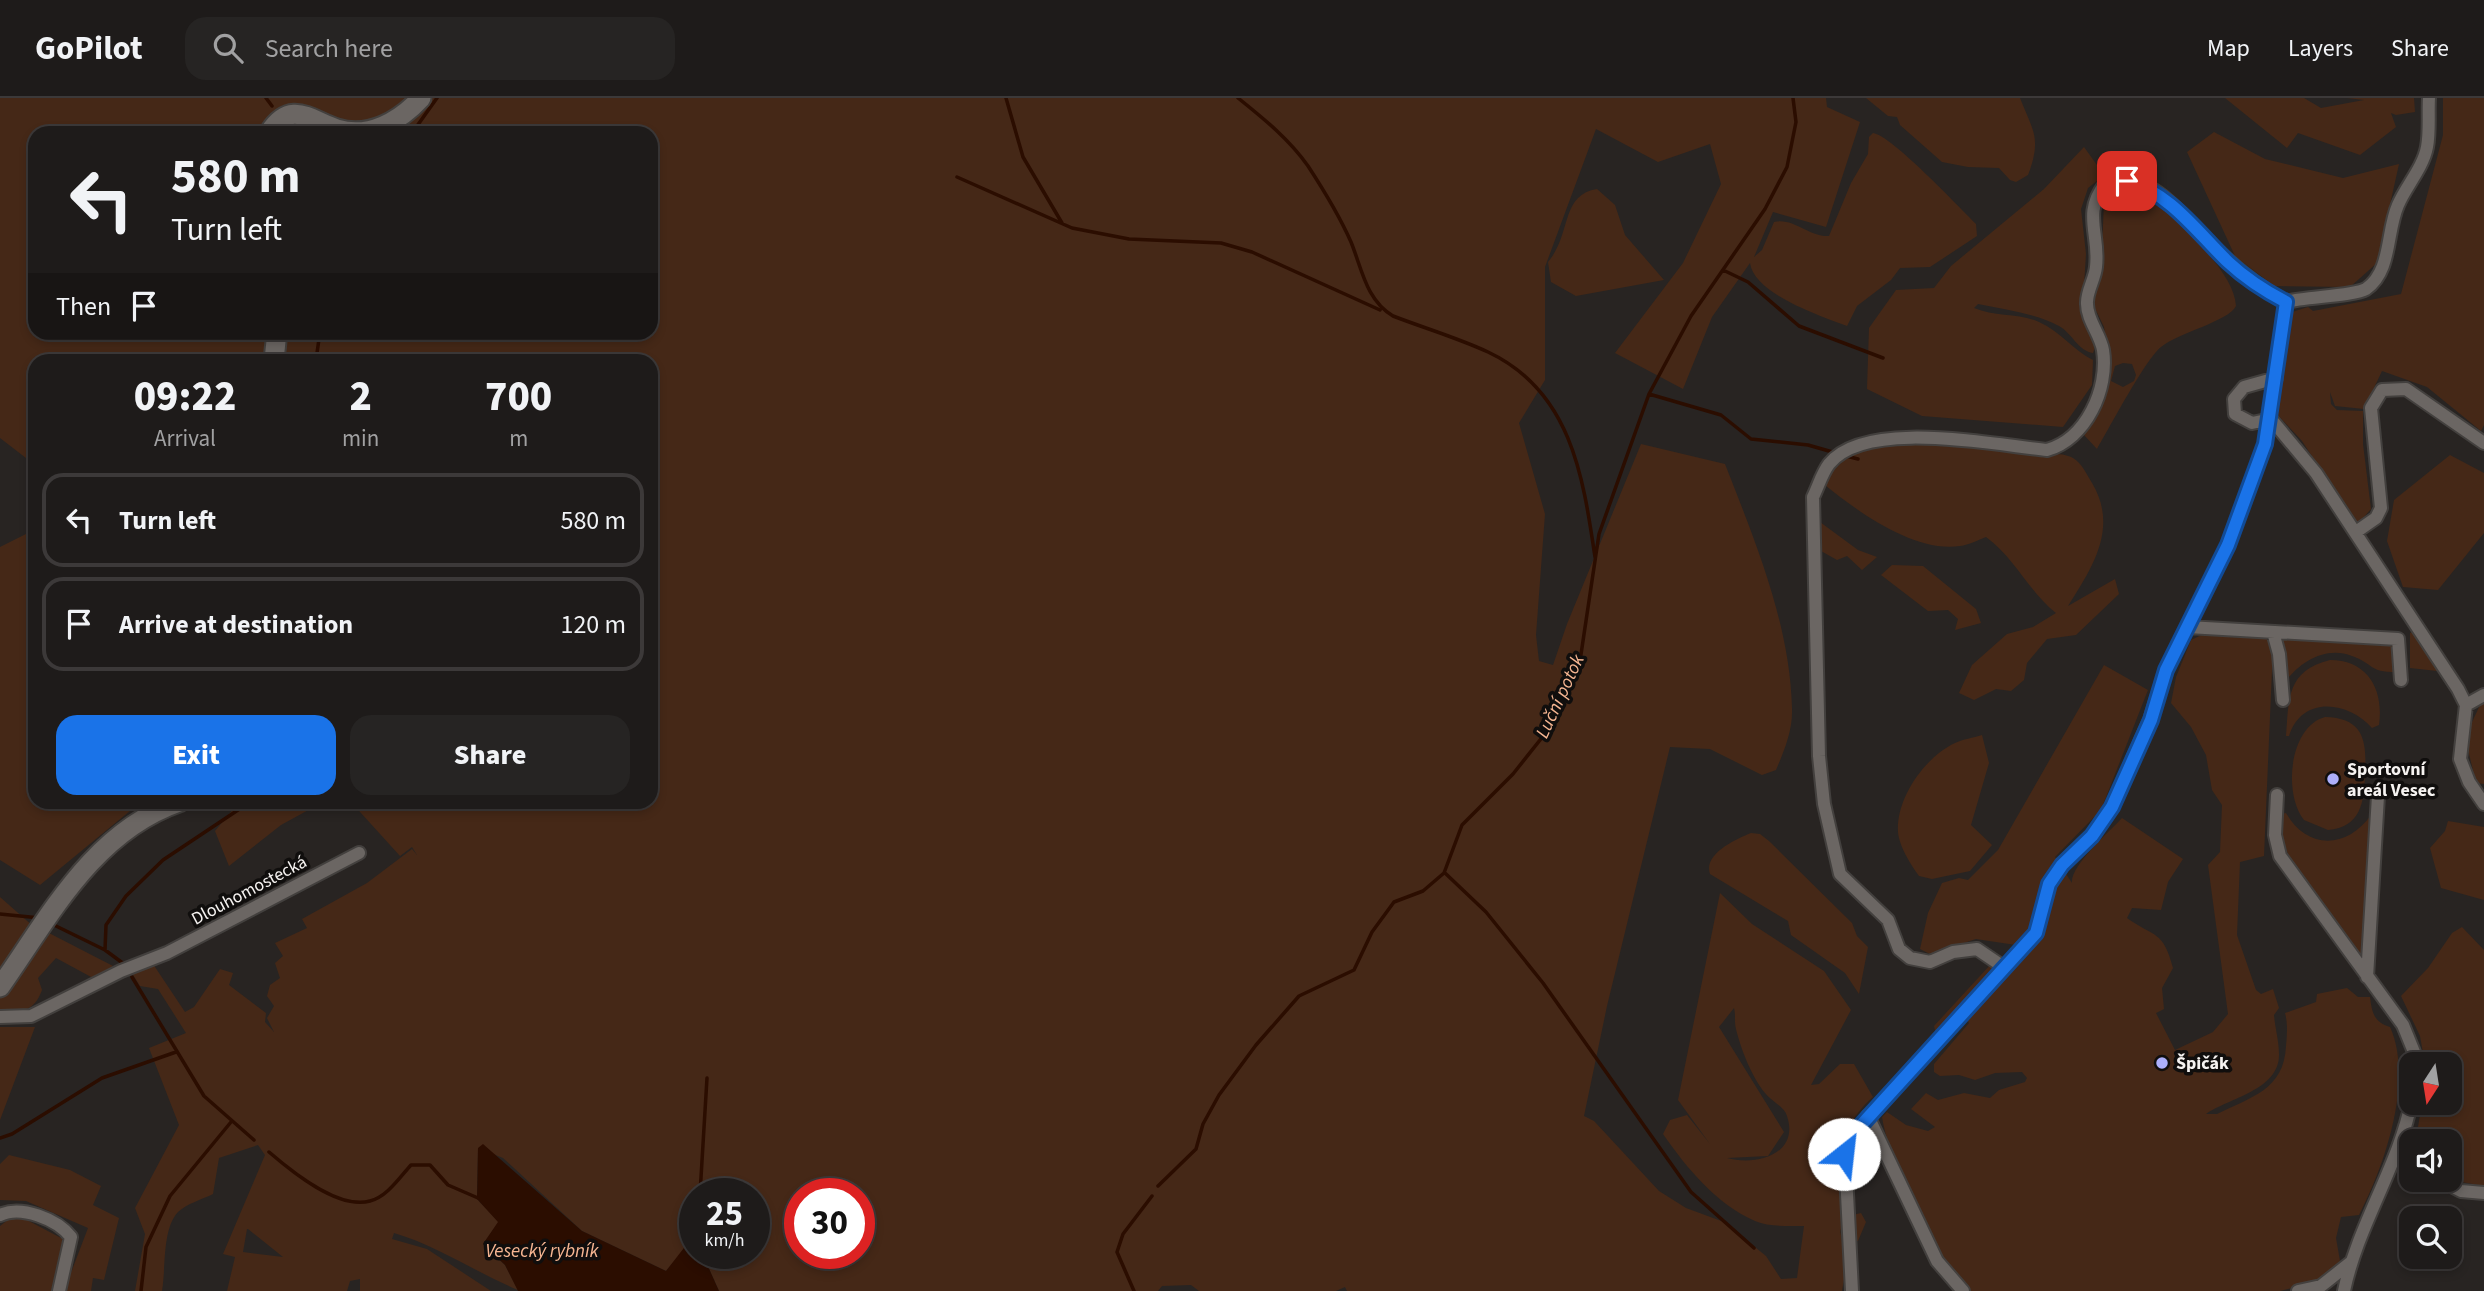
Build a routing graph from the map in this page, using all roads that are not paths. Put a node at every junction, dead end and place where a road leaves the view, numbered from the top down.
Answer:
1 (421, 98) edge
2 (2429, 98) edge
3 (272, 126) edge
4 (332, 126) edge
5 (383, 126) edge
6 (2286, 302) junction
7 (2276, 378) junction
8 (2271, 419) junction
9 (2484, 443) edge
10 (2356, 532) junction
11 (2188, 627) junction
12 (2273, 632) junction
13 (2401, 680) dead end
14 (2484, 695) edge
15 (2283, 699) dead end
16 (2466, 705) junction
17 (2277, 794) dead end
18 (2378, 796) dead end
19 (2484, 804) edge
20 (161, 809) edge
21 (359, 853) dead end
22 (2005, 968) junction
23 (2367, 977) junction
24 (0, 987) edge
25 (0, 1017) edge
26 (2414, 1052) edge
27 (2409, 1115) edge
28 (1868, 1116) junction
29 (2407, 1126) junction
30 (2408, 1129) edge
31 (2462, 1191) edge
32 (2484, 1193) edge
33 (0, 1215) edge
34 (2350, 1263) junction
35 (59, 1291) edge
36 (1852, 1291) edge
37 (1963, 1291) edge
38 (2298, 1291) edge
39 (2344, 1291) edge

1 - 5 street
2 - 6 street
3 - 4 street
6 - 7 street
6 - 22 street
7 - 8 street
7 - 8 street
8 - 10 street
8 - 11 street
9 - 10 street
10 - 16 street
11 - 12 street
11 - 22 street
12 - 13 street
12 - 15 street
14 - 16 street
16 - 19 street
17 - 23 street
18 - 23 street
20 - 24 street
21 - 25 street, Dlouhomostecká
22 - 28 street
23 - 26 street
27 - 29 street
28 - 36 street
28 - 37 street
29 - 30 street
29 - 34 street
31 - 32 street
33 - 35 street
34 - 38 street
34 - 39 street

